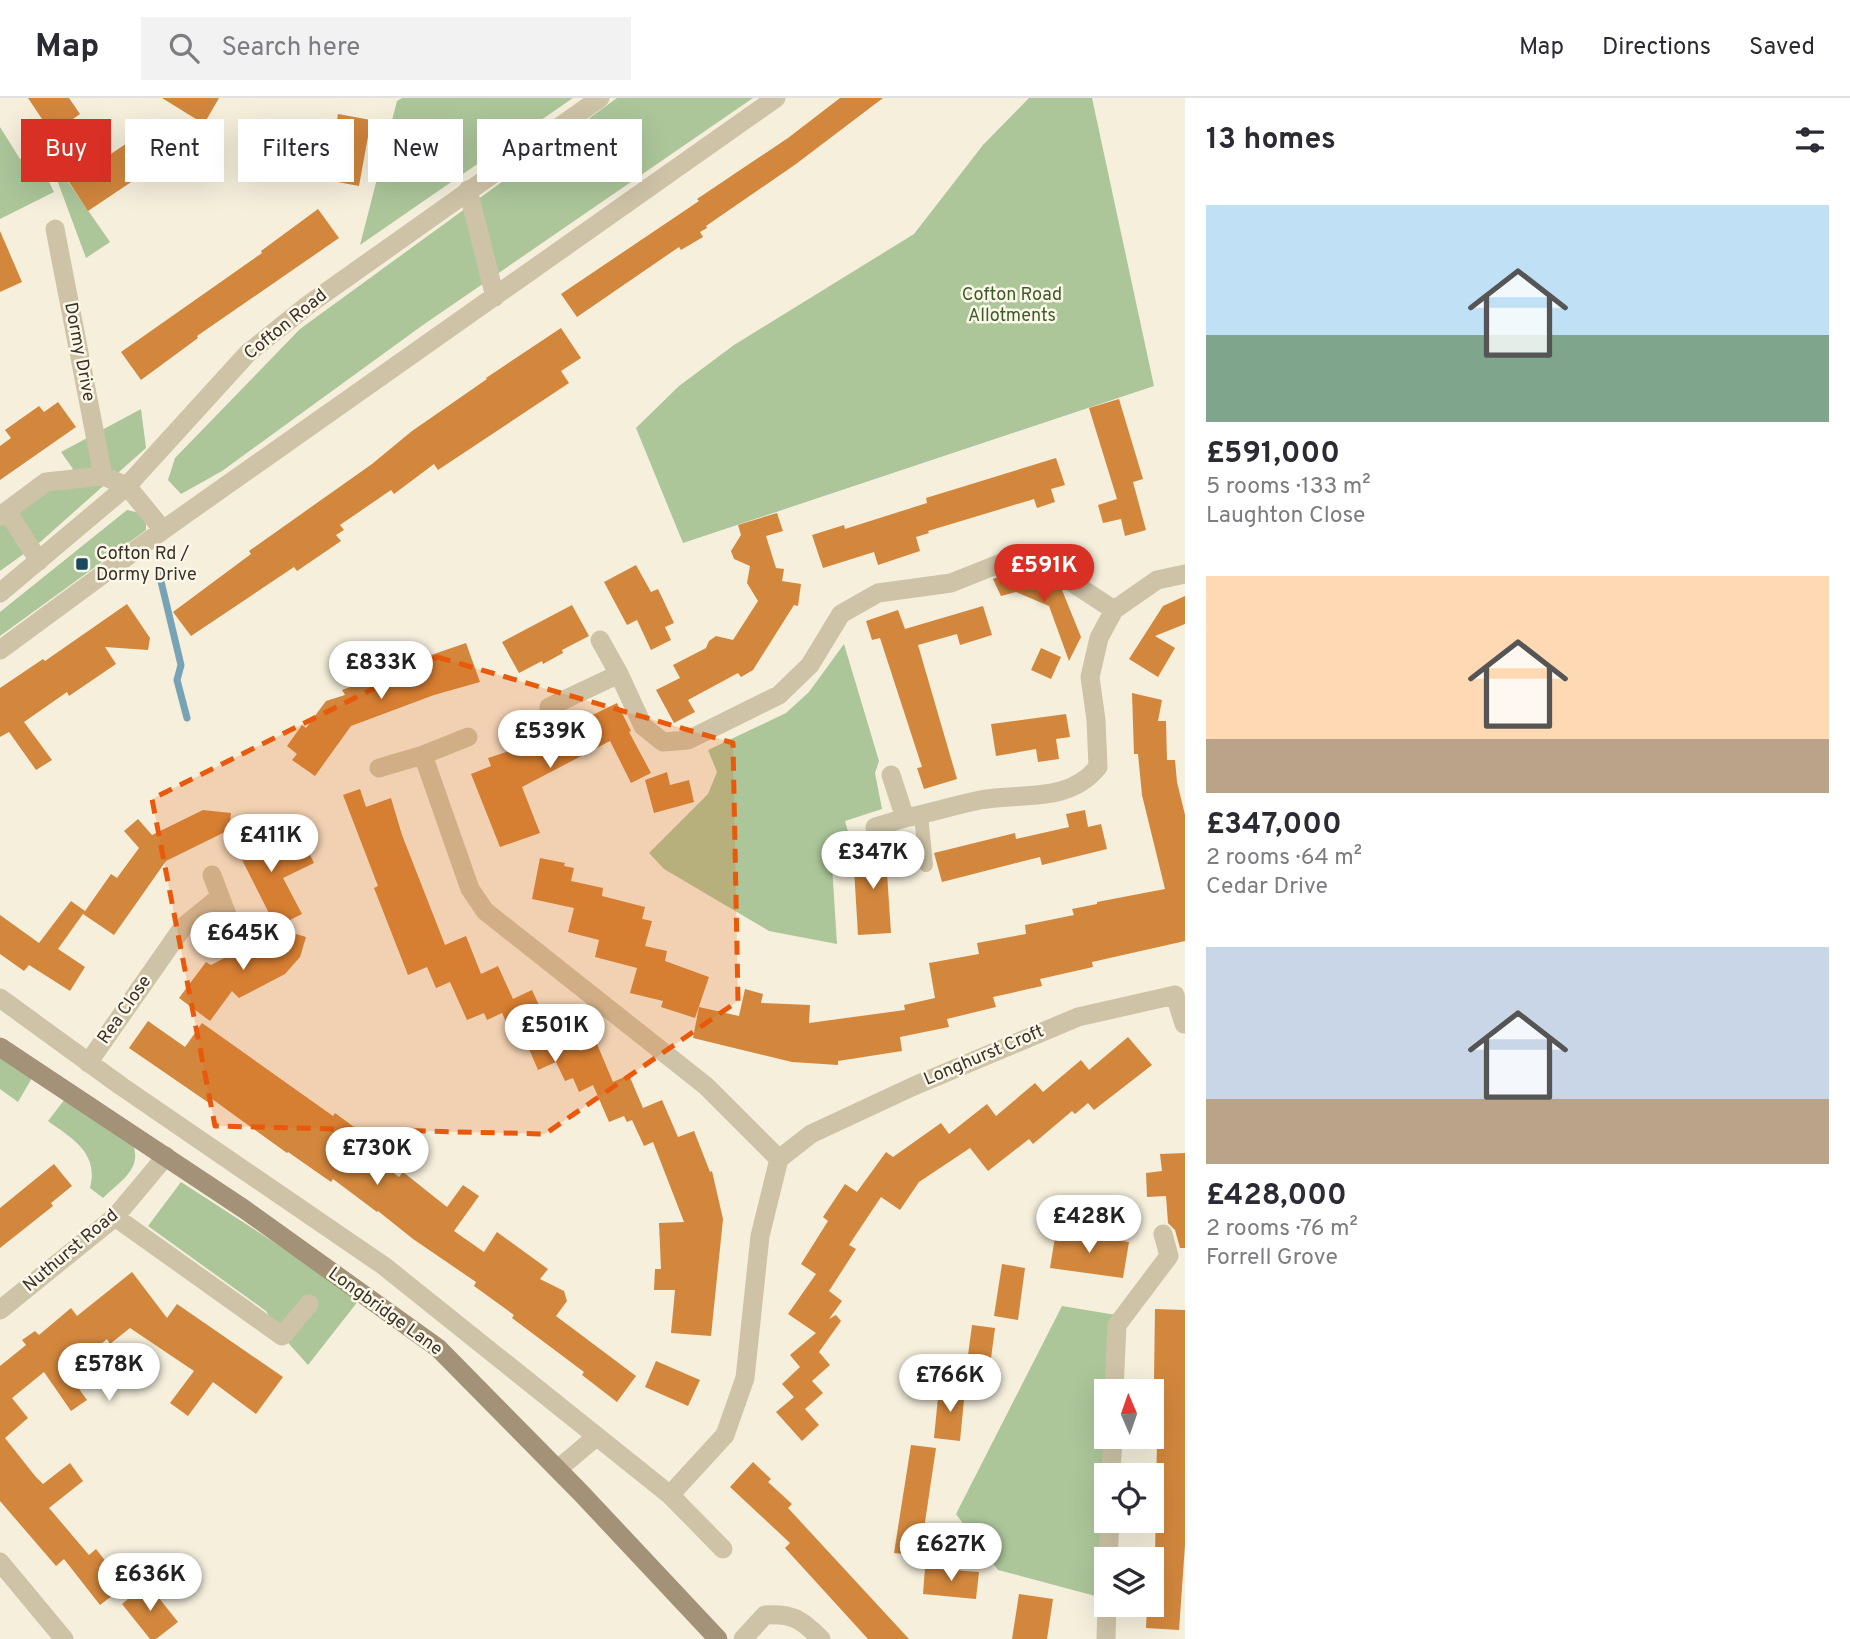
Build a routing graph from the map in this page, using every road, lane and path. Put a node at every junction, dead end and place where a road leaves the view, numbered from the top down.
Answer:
1 (600, 98) edge
2 (776, 98) edge
3 (468, 190) junction
4 (55, 229) dead end
5 (495, 297) junction
6 (103, 476) junction
7 (127, 486) junction
8 (4, 514) edge
9 (163, 530) junction
10 (39, 561) junction
11 (1185, 574) edge
12 (0, 593) edge
13 (1114, 610) junction
14 (600, 640) dead end
15 (0, 650) edge
16 (619, 674) junction
17 (549, 708) dead end
18 (468, 737) dead end
19 (423, 755) junction
20 (379, 768) dead end
21 (891, 775) dead end
22 (913, 816) junction
23 (875, 827) dead end
24 (926, 866) dead end
25 (212, 876) dead end
26 (220, 897) junction
27 (232, 929) dead end
28 (1180, 994) edge
29 (0, 998) edge
30 (1184, 1024) edge
31 (0, 1047) edge
32 (88, 1063) junction
33 (166, 1156) junction
34 (779, 1159) junction
35 (115, 1217) junction
36 (1163, 1234) dead end
37 (1177, 1258) edge
38 (309, 1304) dead end
39 (0, 1310) edge
40 (1114, 1379) edge
41 (596, 1437) junction
42 (558, 1469) junction
43 (670, 1495) junction
44 (723, 1549) dead end
45 (0, 1562) edge
46 (1106, 1617) edge
47 (64, 1639) edge
48 (718, 1639) edge
49 (743, 1639) edge
50 (821, 1639) edge
51 (1105, 1639) edge

1 - 3 street, Cofton Road
2 - 5 street
3 - 5 street
3 - 7 street, Cofton Road
4 - 6 street, Dormy Drive
5 - 9 street
6 - 7 street
6 - 8 street
7 - 9 street
7 - 10 street, Cofton Road
8 - 10 street
9 - 15 street
10 - 12 street, Cofton Road
11 - 13 street
13 - 16 street
13 - 22 street
14 - 16 street
16 - 17 street
18 - 19 street
19 - 20 street
19 - 34 street
21 - 22 street
22 - 23 street
22 - 24 lane
25 - 26 street
26 - 27 street
26 - 32 street, Rea Close
28 - 30 street, Longhurst Croft
28 - 34 street, Longhurst Croft
29 - 32 street, Longbridge Lane
31 - 33 main road, Longbridge Lane
32 - 41 street, Longbridge Lane
33 - 35 street, Nuthurst Road
33 - 42 main road, Longbridge Lane
34 - 43 street
35 - 38 street
35 - 39 street, Nuthurst Road
36 - 37 street
37 - 40 street
41 - 42 street
41 - 43 street, Longbridge Lane
42 - 48 main road, Longbridge Lane
43 - 44 street, Longbridge Lane
45 - 47 street
46 - 51 street
49 - 50 street

